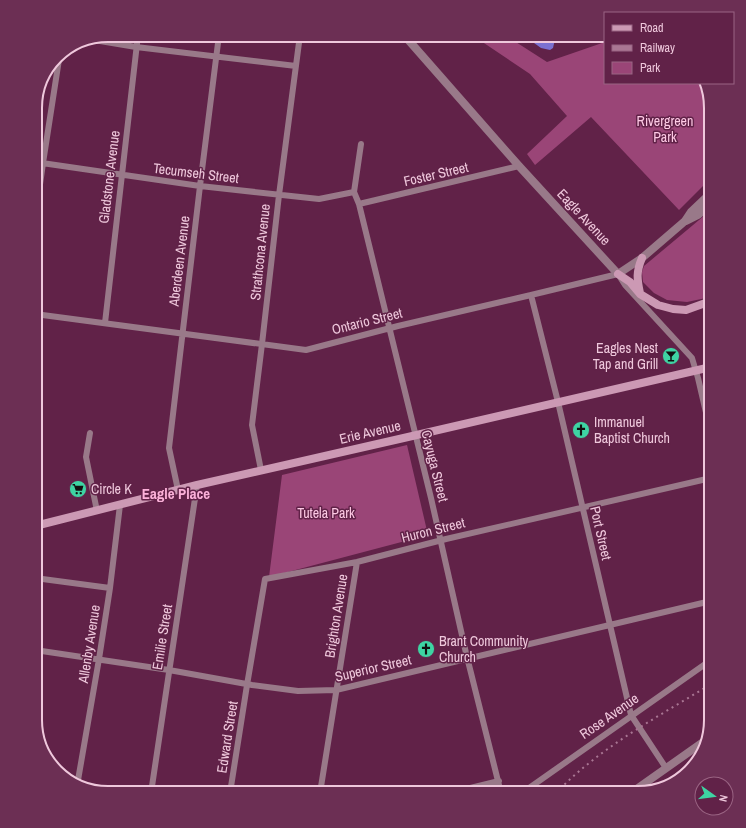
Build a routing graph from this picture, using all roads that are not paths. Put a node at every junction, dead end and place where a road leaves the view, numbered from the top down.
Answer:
1 (107, 42) edge
2 (137, 42) edge
3 (219, 42) edge
4 (299, 42) edge
5 (410, 42) edge
6 (136, 47) junction
7 (217, 57) junction
8 (58, 64) edge
9 (296, 66) junction
10 (361, 144) dead end
11 (43, 163) junction
12 (519, 166) junction
13 (42, 170) edge
14 (122, 175) junction
15 (200, 186) junction
16 (354, 192) junction
17 (279, 195) junction
18 (704, 199) edge
19 (359, 204) junction
20 (704, 210) edge
21 (685, 221) junction
22 (642, 258) junction
23 (618, 274) junction
24 (640, 294) junction
25 (532, 295) junction
26 (704, 304) edge
27 (42, 315) edge
28 (105, 323) junction
29 (390, 328) junction
30 (182, 334) junction
31 (262, 344) junction
32 (704, 368) edge
33 (696, 370) junction
34 (558, 402) junction
35 (704, 404) edge
36 (90, 433) dead end
37 (415, 436) junction
38 (261, 470) junction
39 (704, 480) edge
40 (197, 485) junction
41 (178, 490) junction
42 (120, 505) junction
43 (582, 508) junction
44 (97, 511) junction
45 (42, 524) edge
46 (440, 540) junction
47 (357, 562) junction
48 (42, 579) edge
49 (110, 588) junction
50 (704, 604) edge
51 (610, 625) junction
52 (42, 651) edge
53 (468, 658) junction
54 (99, 659) junction
55 (704, 665) edge
56 (169, 670) junction
57 (246, 685) junction
58 (336, 690) junction
59 (631, 715) junction
60 (698, 745) edge
61 (666, 768) junction
62 (77, 778) edge
63 (498, 781) junction
64 (152, 786) edge
65 (231, 786) edge
66 (321, 786) edge
67 (478, 786) edge
68 (499, 786) edge
69 (532, 786) edge
70 (641, 786) edge

1 - 6 street
2 - 6 street, Gladstone Avenue
3 - 7 street, Aberdeen Avenue
4 - 9 street, Strathcona Avenue
5 - 12 street, Eagle Avenue
6 - 7 street
6 - 14 street, Gladstone Avenue
7 - 9 street
7 - 15 street, Aberdeen Avenue
8 - 11 street
9 - 17 street, Strathcona Avenue
10 - 16 street
11 - 13 street
11 - 14 street, Tecumseh Street
12 - 19 street, Foster Street
12 - 23 street, Eagle Avenue
14 - 15 street, Tecumseh Street
14 - 28 street, Gladstone Avenue
15 - 17 street, Tecumseh Street
15 - 30 street, Aberdeen Avenue
16 - 17 street, Tecumseh Street
16 - 19 street, Cayuga Street
17 - 31 street, Strathcona Avenue
18 - 21 street
19 - 29 street, Cayuga Street
20 - 21 street
21 - 22 street, Ontario Street
22 - 23 street, Ontario Street
22 - 24 main road
23 - 24 main road
23 - 25 street, Ontario Street
23 - 33 street, Eagle Avenue
24 - 26 main road
25 - 29 street, Ontario Street
25 - 34 street, Port Street
27 - 28 street, Ontario Street
28 - 30 street, Ontario Street
29 - 31 street, Ontario Street
29 - 37 street, Cayuga Street
30 - 31 street, Ontario Street
30 - 41 street, Aberdeen Avenue
31 - 38 street, Strathcona Avenue
32 - 33 main road, Erie Avenue
33 - 34 main road, Erie Avenue
33 - 35 street, Eagle Avenue
34 - 37 main road, Erie Avenue
34 - 43 street, Port Street
36 - 44 street
37 - 38 main road, Erie Avenue
37 - 46 street, Cayuga Street
38 - 40 main road, Erie Avenue
39 - 43 street, Huron Street
40 - 41 main road, Erie Avenue
40 - 56 street, Emilie Street
41 - 42 main road, Erie Avenue
42 - 44 main road, Erie Avenue
42 - 49 street, Allenby Avenue
43 - 46 street, Huron Street
43 - 51 street, Port Street
44 - 45 main road, Erie Avenue
46 - 47 street, Huron Street
46 - 53 street, Cayuga Street
47 - 57 street, Huron Street
47 - 58 street, Brighton Avenue
48 - 49 street
49 - 54 street, Allenby Avenue
50 - 51 street, Superior Street
51 - 53 street, Superior Street
51 - 59 street, Port Street
52 - 54 street, Superior Street
53 - 58 street, Superior Street
53 - 63 street, Cayuga Street
54 - 56 street, Superior Street
54 - 62 street, Allenby Avenue
55 - 59 street, Rose Avenue
56 - 57 street, Superior Street
56 - 64 street, Emilie Street
57 - 58 street, Superior Street
57 - 65 street, Edward Street
58 - 66 street, Brighton Avenue
59 - 61 street, Port Street
59 - 69 street, Rose Avenue
60 - 61 street
61 - 70 street
63 - 67 street
63 - 68 street, Cayuga Street

